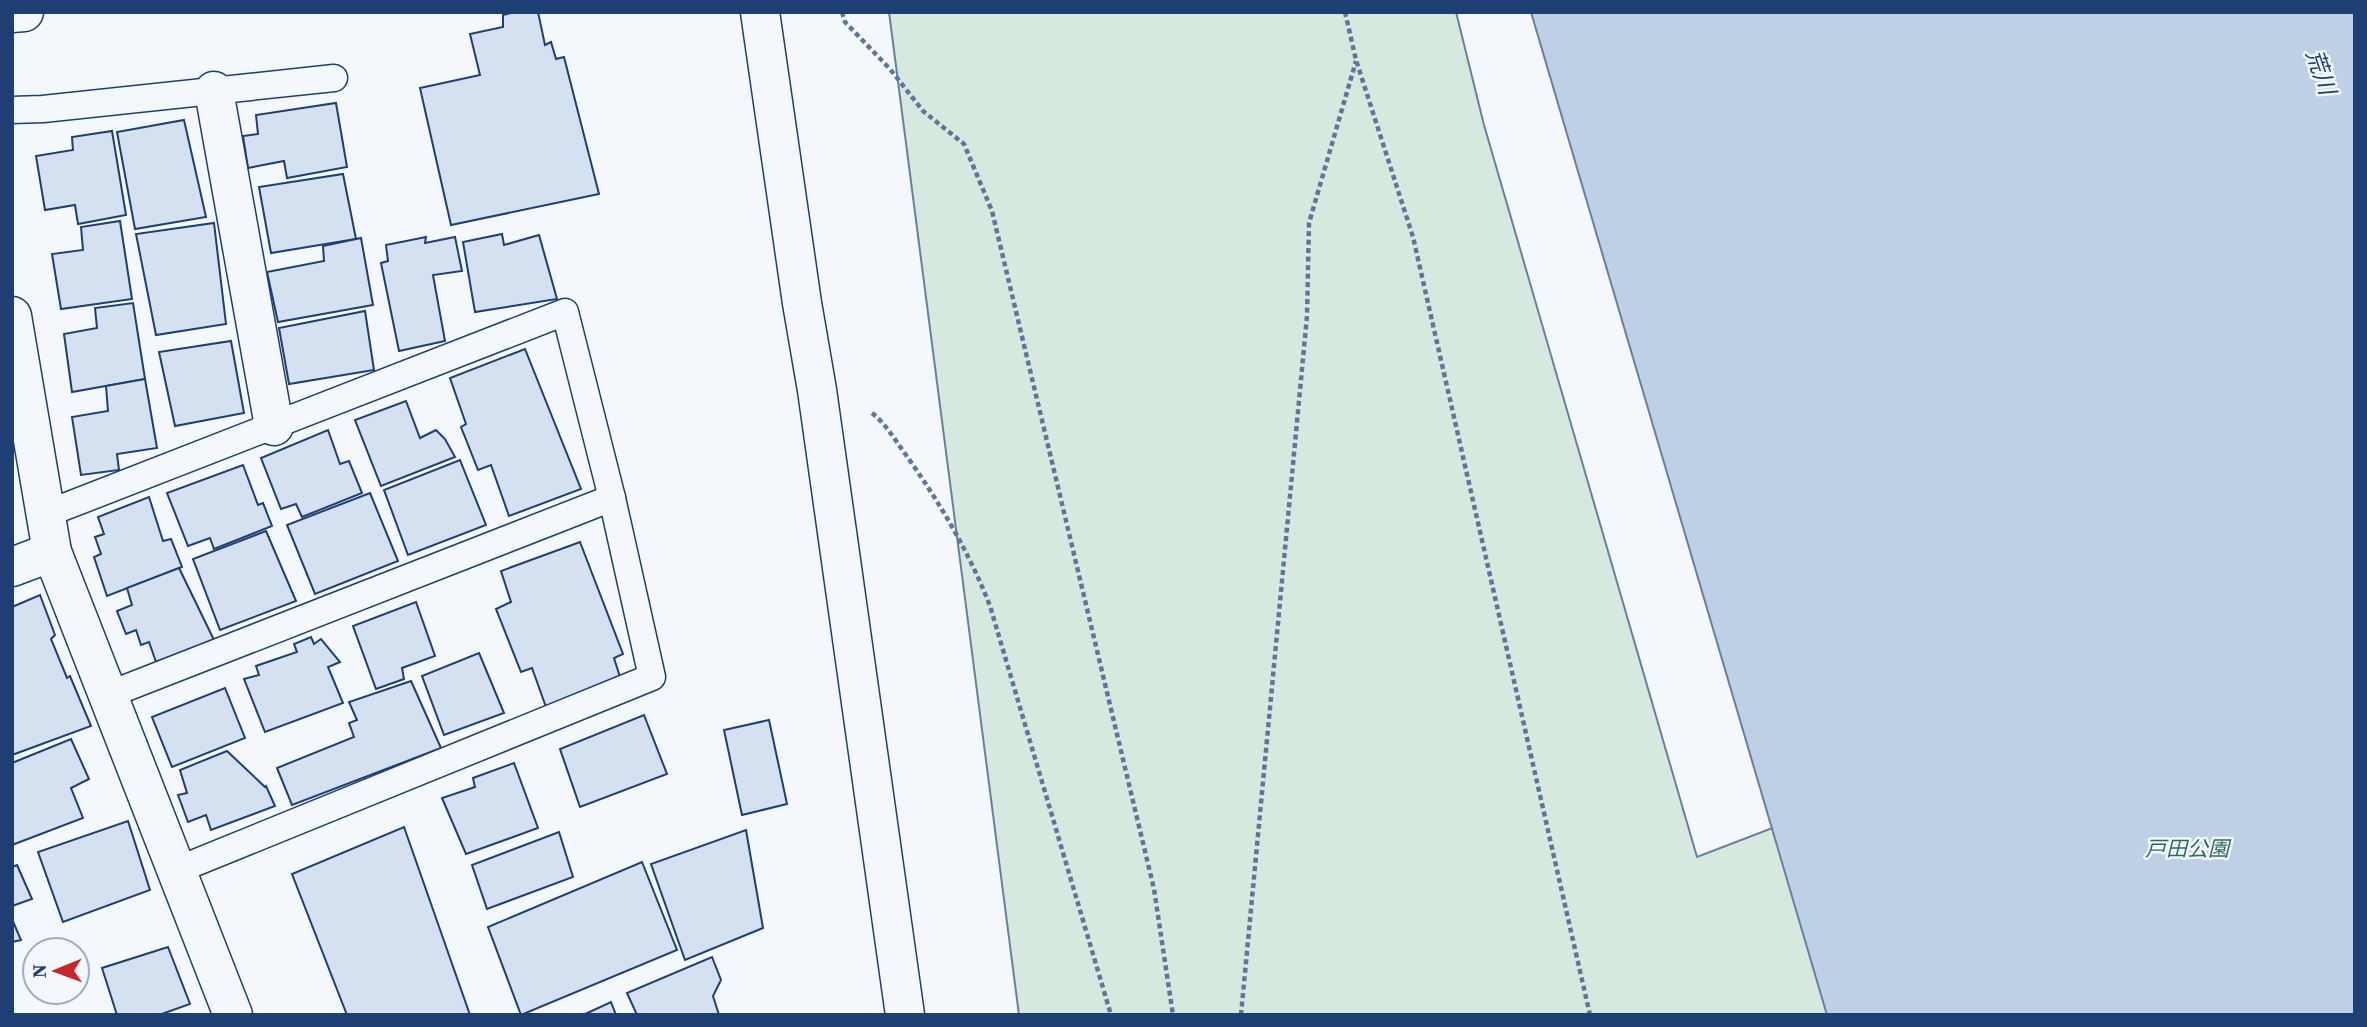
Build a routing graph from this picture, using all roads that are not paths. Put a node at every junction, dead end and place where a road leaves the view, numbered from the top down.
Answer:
1 (24, 12) edge
2 (760, 12) edge
3 (12, 13) edge
4 (334, 78) dead end
5 (214, 91) junction
6 (12, 110) edge
7 (12, 316) edge
8 (274, 426) junction
9 (612, 498) junction
10 (46, 514) junction
11 (52, 552) junction
12 (12, 567) edge
13 (108, 695) junction
14 (175, 871) junction
15 (233, 1015) edge
16 (905, 1015) edge

1 - 3 main road
2 - 16 main road
4 - 5 lane
5 - 6 lane
5 - 8 main road
7 - 10 main road
8 - 9 lane
8 - 10 lane
9 - 13 lane
9 - 14 lane
10 - 11 main road
11 - 12 main road
11 - 13 main road
13 - 14 main road
14 - 15 main road

